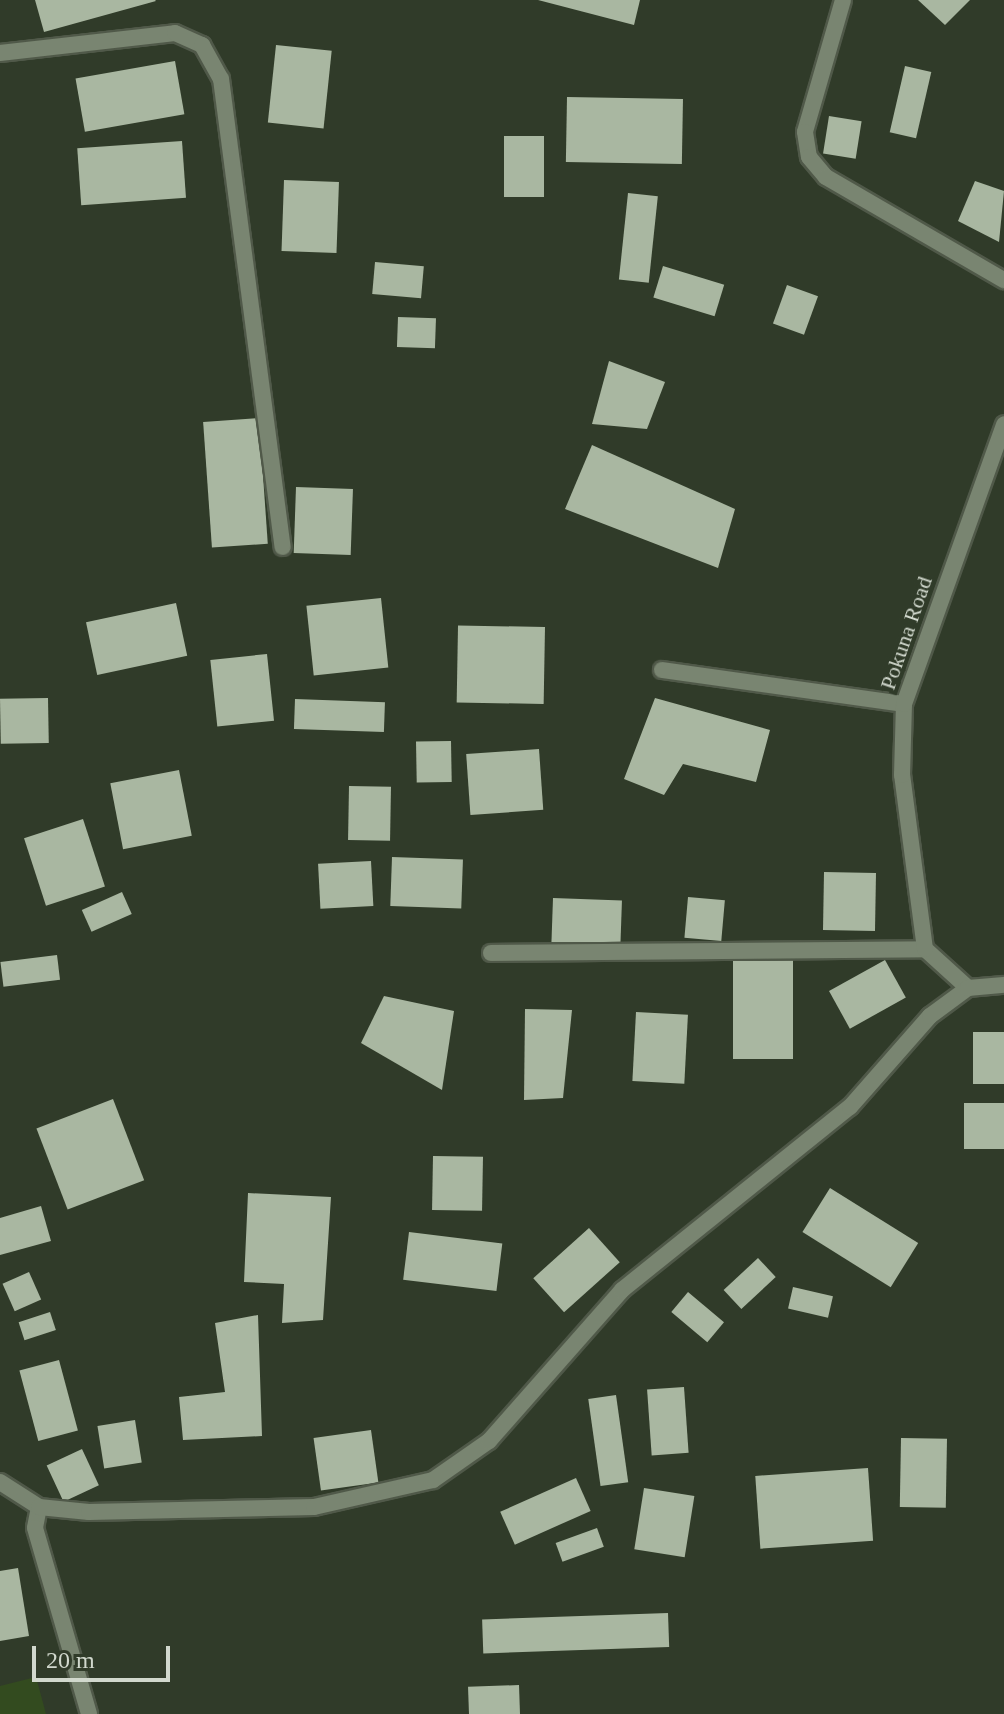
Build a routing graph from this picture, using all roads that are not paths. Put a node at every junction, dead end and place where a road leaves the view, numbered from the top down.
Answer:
1 (843, 0) edge
2 (0, 53) edge
3 (1004, 280) edge
4 (1004, 424) edge
5 (283, 547) dead end
6 (662, 670) dead end
7 (904, 704) junction
8 (925, 949) junction
9 (491, 953) dead end
10 (1004, 985) edge
11 (968, 988) junction
12 (0, 1482) edge
13 (39, 1507) junction
14 (89, 1714) edge

1 - 3 street
2 - 5 street
4 - 7 street, Pokuna Road
6 - 7 street
7 - 8 street, Pokuna Road
8 - 9 street
8 - 11 street
10 - 11 street
11 - 13 street
12 - 13 street
13 - 14 street

